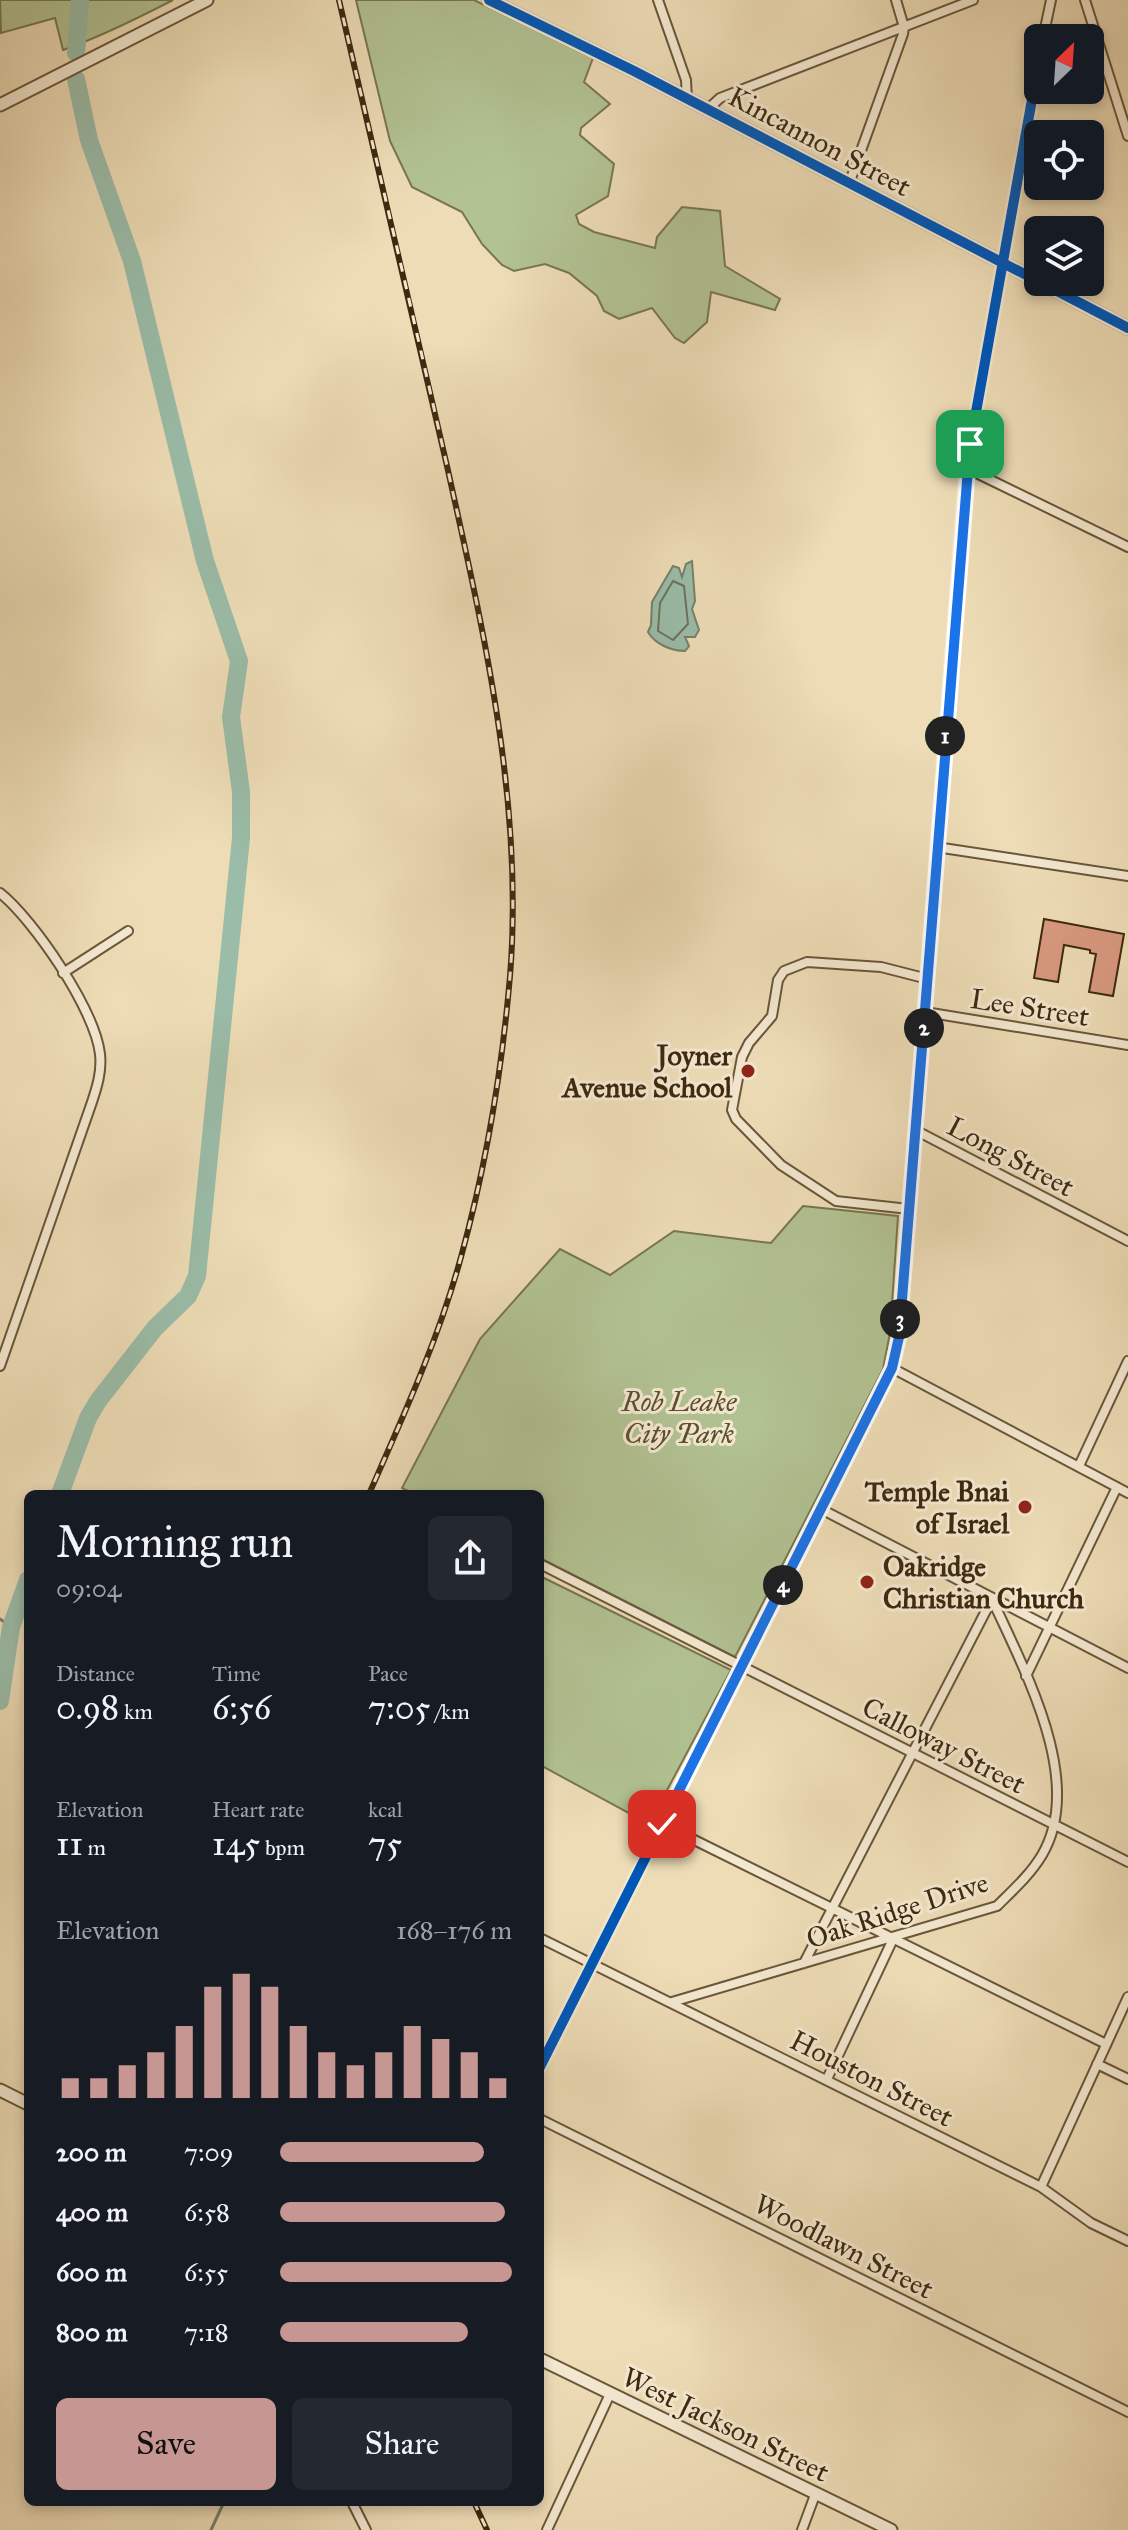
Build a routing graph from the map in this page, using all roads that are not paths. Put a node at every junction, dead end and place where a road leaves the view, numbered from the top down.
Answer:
1 (207, 0) edge
2 (489, 0) edge
3 (658, 0) edge
4 (896, 0) edge
5 (973, 0) edge
6 (1051, 0) edge
7 (1085, 0) edge
8 (1046, 24) edge
9 (904, 27) junction
10 (687, 99) junction
11 (1031, 104) edge
12 (0, 105) edge
13 (707, 110) junction
14 (1128, 136) edge
15 (849, 184) junction
16 (1002, 263) junction
17 (1128, 328) edge
18 (966, 468) junction
19 (1128, 547) edge
20 (936, 847) junction
21 (1128, 876) edge
22 (0, 893) edge
23 (128, 931) dead end
24 (63, 973) junction
25 (928, 979) junction
26 (925, 1012) junction
27 (1128, 1045) edge
28 (917, 1131) junction
29 (909, 1209) junction
30 (1128, 1241) edge
31 (1128, 1361) edge
32 (0, 1366) edge
33 (892, 1368) junction
34 (1079, 1466) junction
35 (1117, 1487) junction
36 (1128, 1493) edge
37 (821, 1509) junction
38 (544, 1566) edge
39 (992, 1599) junction
40 (1049, 1626) junction
41 (741, 1668) junction
42 (1128, 1668) edge
43 (1026, 1676) junction
44 (912, 1754) junction
45 (662, 1824) junction
46 (1054, 1825) junction
47 (1128, 1862) edge
48 (833, 1908) junction
49 (894, 1937) junction
50 (544, 1940) edge
51 (592, 1961) junction
52 (804, 1963) junction
53 (1128, 1997) edge
54 (672, 2002) junction
55 (1106, 2044) junction
56 (544, 2059) edge
57 (1097, 2064) junction
58 (827, 2079) junction
59 (1128, 2079) edge
60 (0, 2090) edge
61 (24, 2102) edge
62 (544, 2121) edge
63 (1041, 2187) junction
64 (1128, 2241) edge
65 (544, 2361) edge
66 (610, 2394) junction
67 (1128, 2412) edge
68 (815, 2495) junction
69 (354, 2506) edge
70 (366, 2530) edge
71 (547, 2530) edge
72 (802, 2530) edge
73 (891, 2530) edge

1 - 12 street
2 - 10 street, Kincannon Street
3 - 10 street
4 - 9 street
5 - 9 street
6 - 8 street
7 - 14 street
9 - 13 street
9 - 15 street
10 - 13 street, Kincannon Street
11 - 16 street
13 - 15 street, Kincannon Street
15 - 16 street, Kincannon Street
16 - 17 street, Kincannon Street
16 - 18 street
18 - 19 street
18 - 20 street
20 - 21 street
20 - 25 street
22 - 24 street
23 - 24 street
24 - 32 street
25 - 26 street
25 - 29 street
26 - 27 street, Lee Street
26 - 28 street
28 - 29 street
28 - 30 street, Long Street
29 - 33 street
31 - 34 street
33 - 34 street
33 - 37 street
34 - 35 street
35 - 36 street
35 - 40 street
37 - 39 street
37 - 41 street
38 - 41 street, Calloway Street
39 - 40 street
39 - 43 street, Oak Ridge Drive
39 - 44 street
40 - 42 street
40 - 43 street
41 - 44 street, Calloway Street
41 - 45 street
43 - 46 street, Oak Ridge Drive
44 - 46 street, Calloway Street
44 - 48 street
45 - 48 street
45 - 51 street
46 - 47 street, Calloway Street
46 - 49 street, Oak Ridge Drive
48 - 49 street
48 - 52 street
49 - 52 street, Oak Ridge Drive
49 - 55 street
49 - 58 street
50 - 51 street, Houston Street
51 - 54 street, Houston Street
51 - 56 street
52 - 54 street, Oak Ridge Drive
53 - 55 street
54 - 58 street, Houston Street
55 - 57 street
57 - 59 street
57 - 63 street
58 - 63 street, Houston Street
60 - 61 street
62 - 67 street, Woodlawn Street
63 - 64 street, Houston Street
65 - 66 street, West Jackson Street
66 - 68 street, West Jackson Street
66 - 71 street
68 - 72 street
68 - 73 street, West Jackson Street
69 - 70 street

